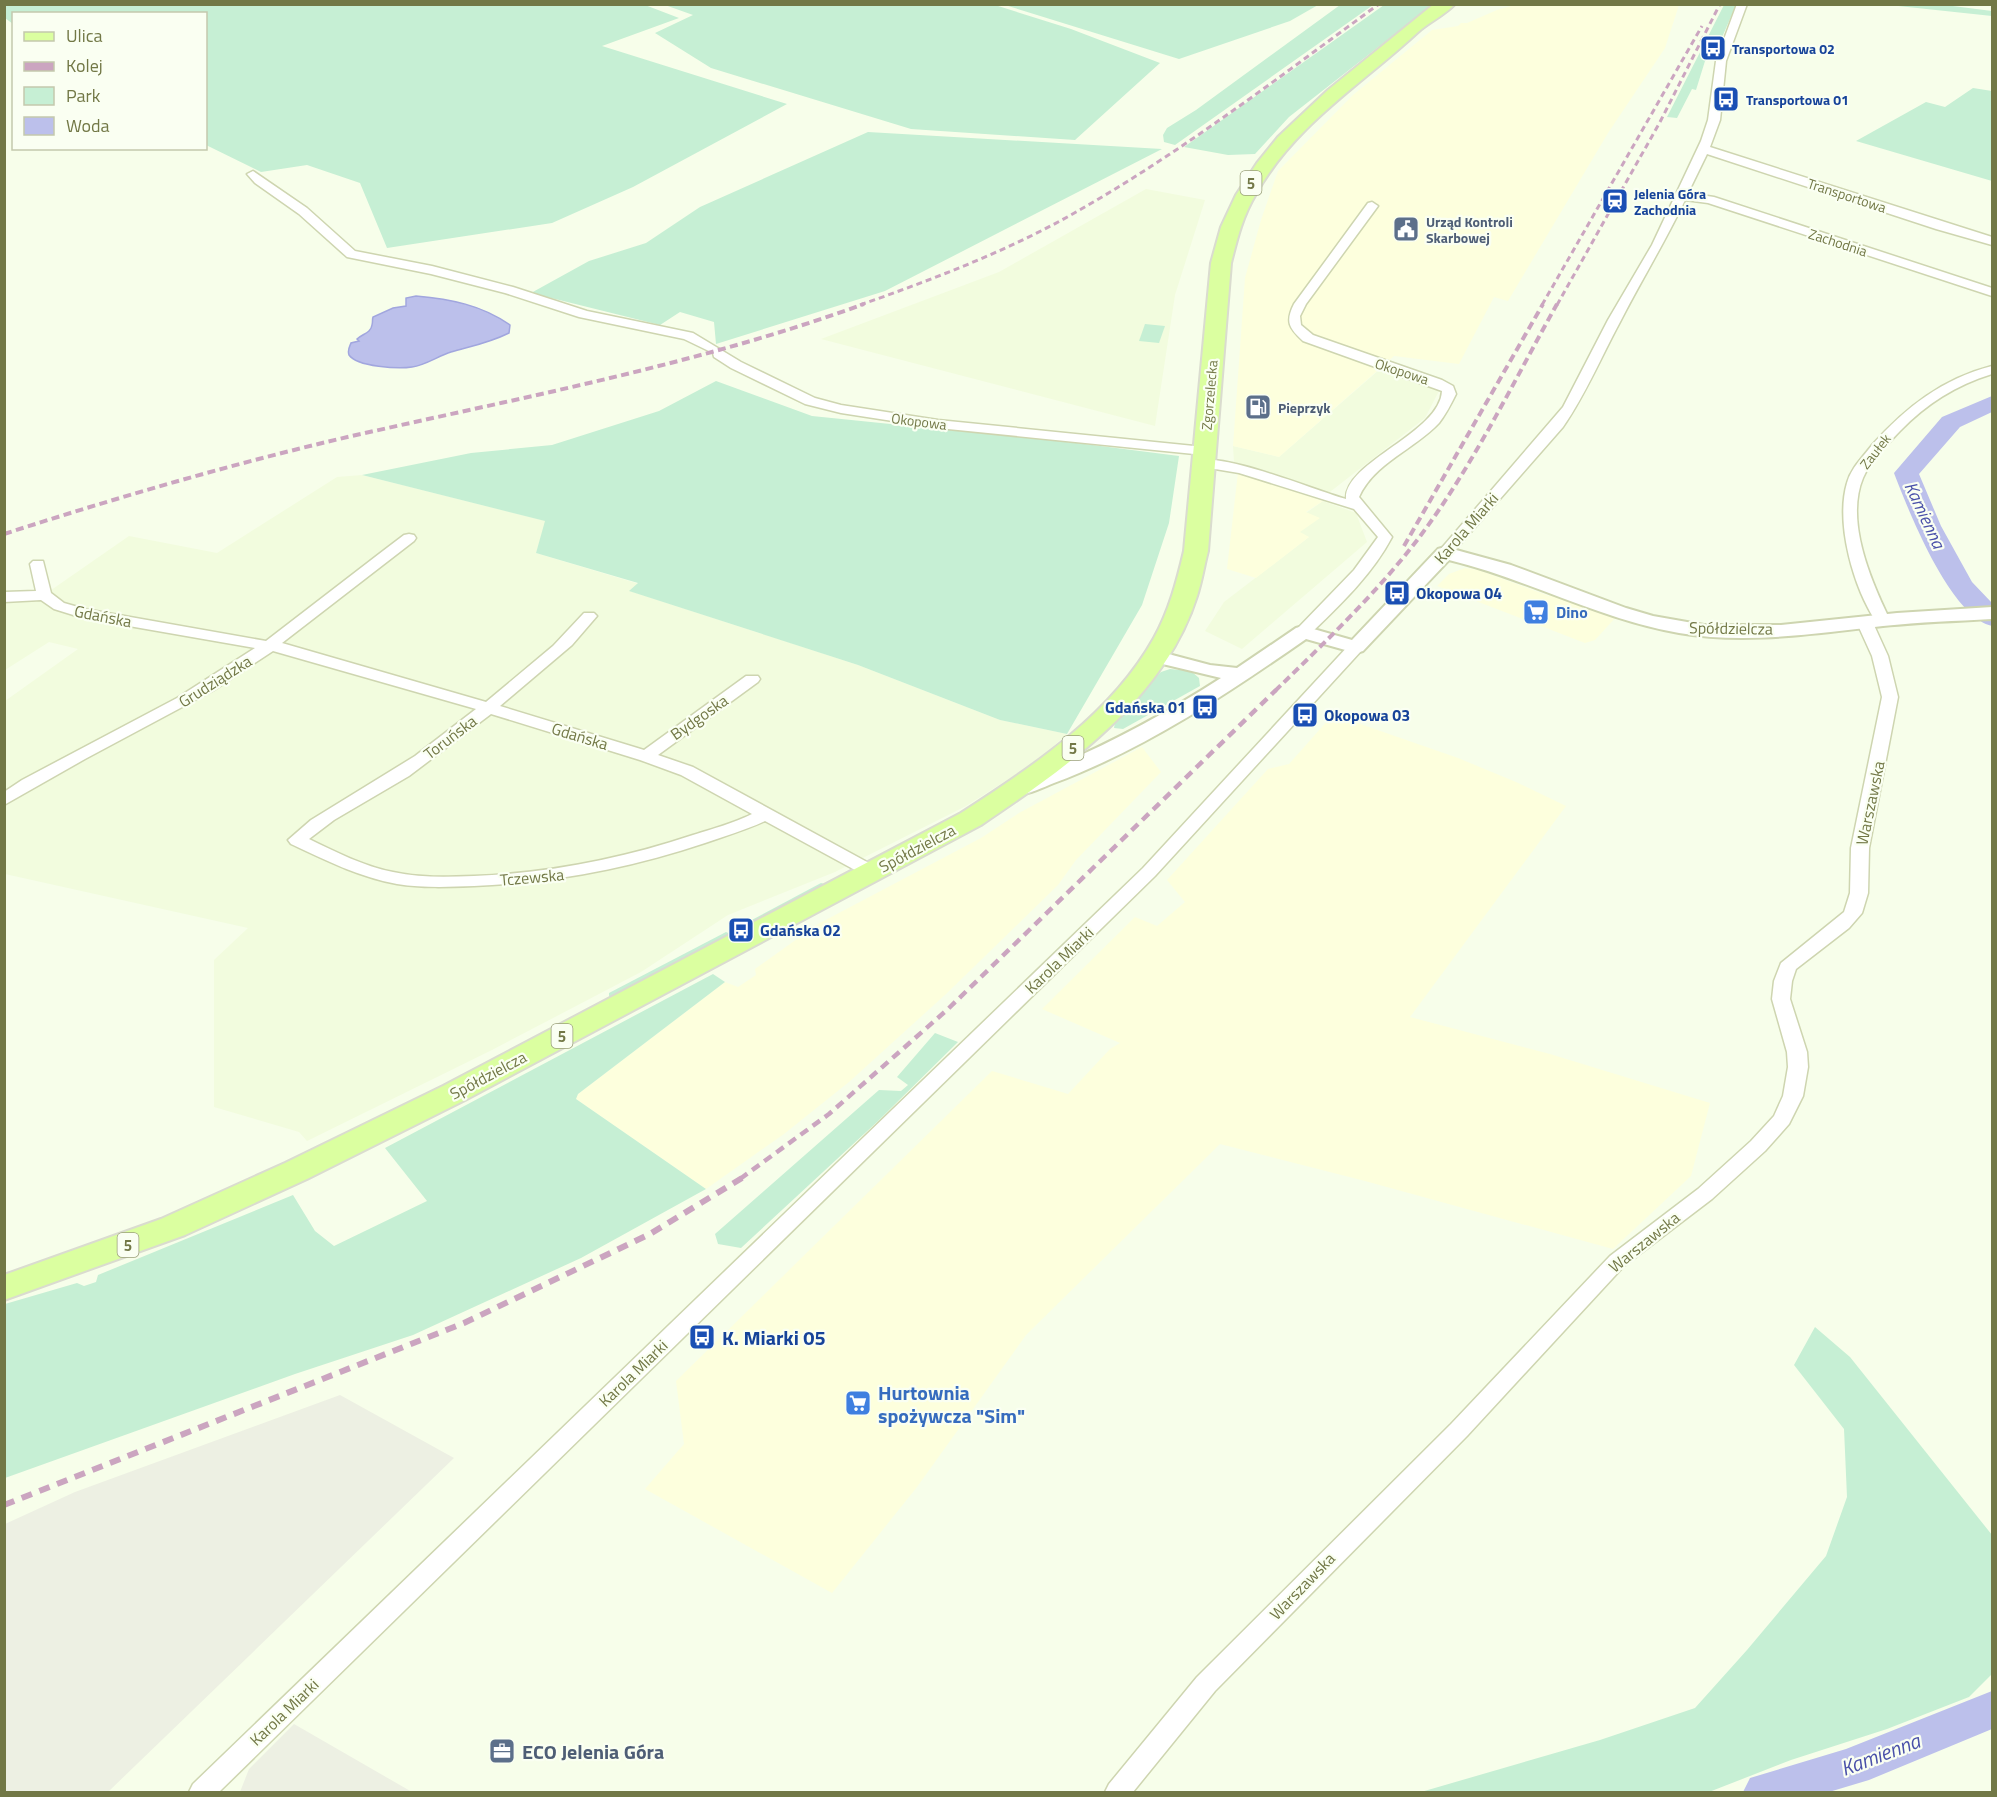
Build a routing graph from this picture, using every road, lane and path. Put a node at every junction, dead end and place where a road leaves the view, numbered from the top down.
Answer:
1 (1447, 4) edge
2 (1742, 4) edge
3 (1433, 9) edge
4 (1703, 149) junction
5 (253, 174) dead end
6 (1682, 196) junction
7 (1372, 206) dead end
8 (1992, 241) edge
9 (1992, 292) edge
10 (1992, 370) edge
11 (1204, 457) junction
12 (1358, 506) junction
13 (410, 538) dead end
14 (1445, 553) junction
15 (39, 564) dead end
16 (44, 596) junction
17 (12, 597) edge
18 (4, 612) edge
19 (1992, 613) edge
20 (589, 616) dead end
21 (1873, 622) junction
22 (1303, 632) junction
23 (269, 646) junction
24 (1356, 647) junction
25 (1157, 657) junction
26 (1239, 674) junction
27 (752, 679) dead end
28 (490, 707) junction
29 (646, 756) junction
30 (1016, 790) junction
31 (4, 800) edge
32 (765, 814) junction
33 (297, 840) joint
34 (872, 872) junction
35 (4, 1288) edge
36 (202, 1792) edge
37 (1118, 1792) edge

1 - 3 main road, Zgorzelecka / 5
2 - 4 street, Karola Miarki
3 - 11 main road, Zgorzelecka / 5
4 - 6 street, Karola Miarki
4 - 8 street, Transportowa
5 - 11 street, Okopowa
6 - 9 street, Zachodnia
6 - 14 street, Karola Miarki
7 - 12 street, Okopowa
10 - 21 street, Zaułek
11 - 12 street, Okopowa
11 - 25 main road, Zgorzelecka / 5
12 - 22 street
13 - 23 street, Grudziądzka
14 - 21 street, Spółdzielcza
14 - 24 street, Karola Miarki
15 - 16 street
16 - 17 street
16 - 23 street, Gdańska
17 - 18 street
19 - 21 street, Spółdzielcza
20 - 28 street, Toruńska
21 - 37 street, Warszawska
22 - 24 street
22 - 26 street
23 - 28 street, Gdańska
23 - 31 street, Grudziądzka
24 - 36 street, Karola Miarki
25 - 26 street
25 - 30 main road, Zgorzelecka / 5
26 - 30 street
27 - 29 street, Bydgoska
28 - 29 street, Gdańska
28 - 33 street, Toruńska
29 - 32 street, Gdańska
30 - 34 main road, Spółdzielcza / 5
32 - 33 street, Tczewska
32 - 34 street, Gdańska
34 - 35 main road, Spółdzielcza / 5

